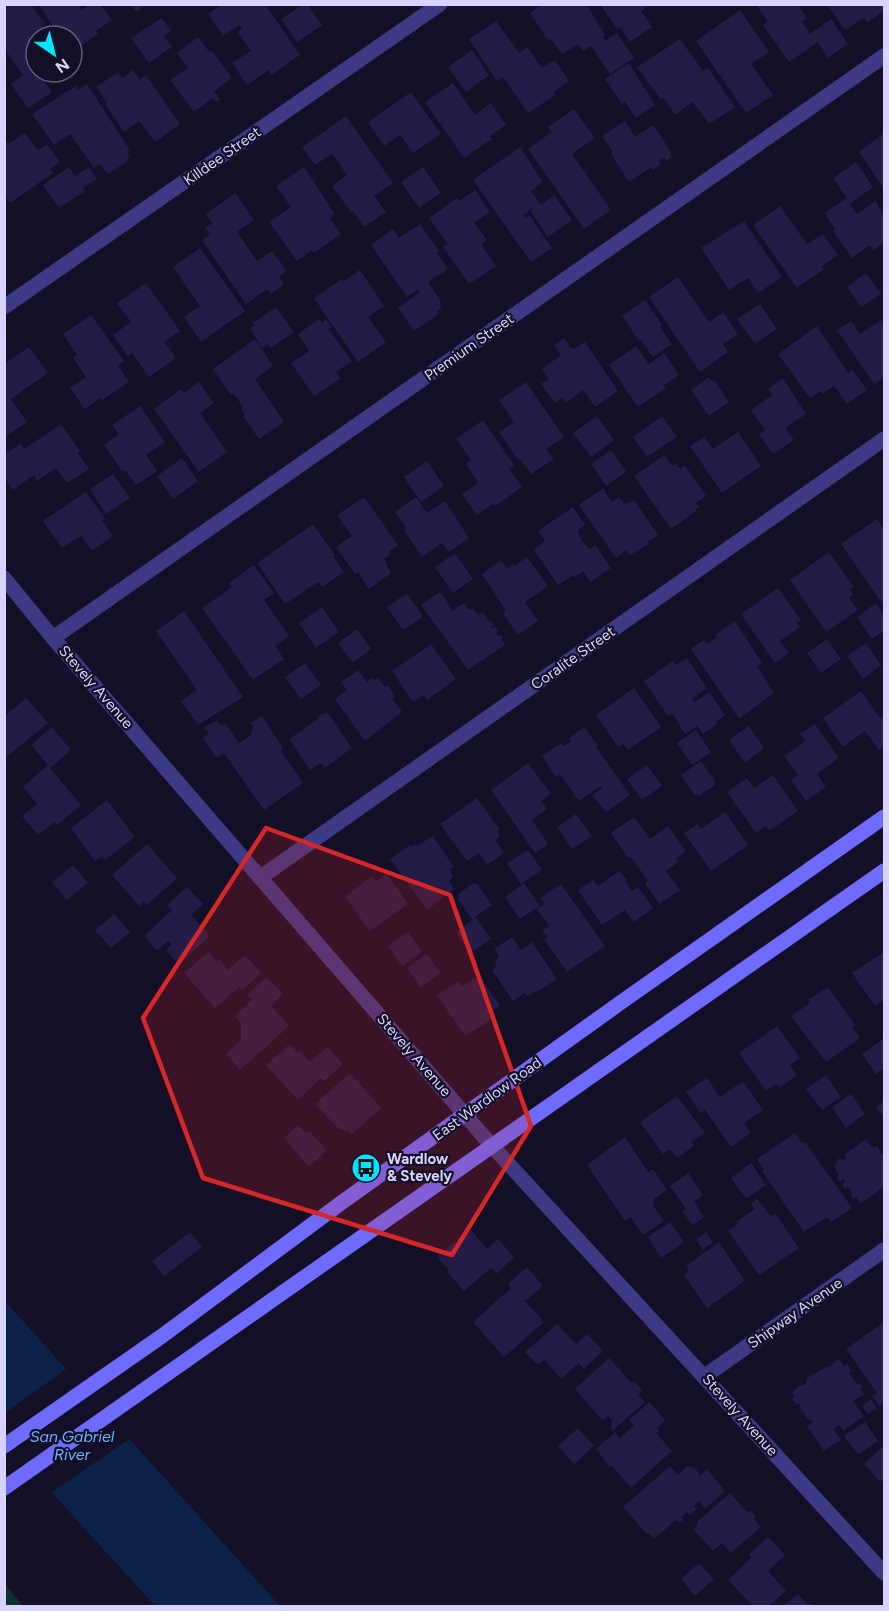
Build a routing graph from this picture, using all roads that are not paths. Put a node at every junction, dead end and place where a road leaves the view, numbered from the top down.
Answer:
1 (440, 4) edge
2 (885, 56) edge
3 (4, 307) edge
4 (885, 439) edge
5 (4, 578) edge
6 (53, 638) junction
7 (885, 817) edge
8 (885, 871) edge
9 (261, 877) junction
10 (466, 1114) junction
11 (492, 1146) junction
12 (885, 1251) edge
13 (705, 1376) junction
14 (4, 1446) edge
15 (4, 1488) edge
16 (885, 1573) edge

1 - 3 street, Killdee Street
2 - 6 street, Premium Street
4 - 9 street, Coralite Street
5 - 6 street, Stevely Avenue
6 - 9 street, Stevely Avenue
7 - 10 main road, East Wardlow Road
8 - 11 main road
9 - 10 street, Stevely Avenue
10 - 11 street, Stevely Avenue
10 - 14 main road, East Wardlow Road
11 - 13 street, Stevely Avenue
11 - 15 main road
12 - 13 street, Shipway Avenue
13 - 16 street, Stevely Avenue

